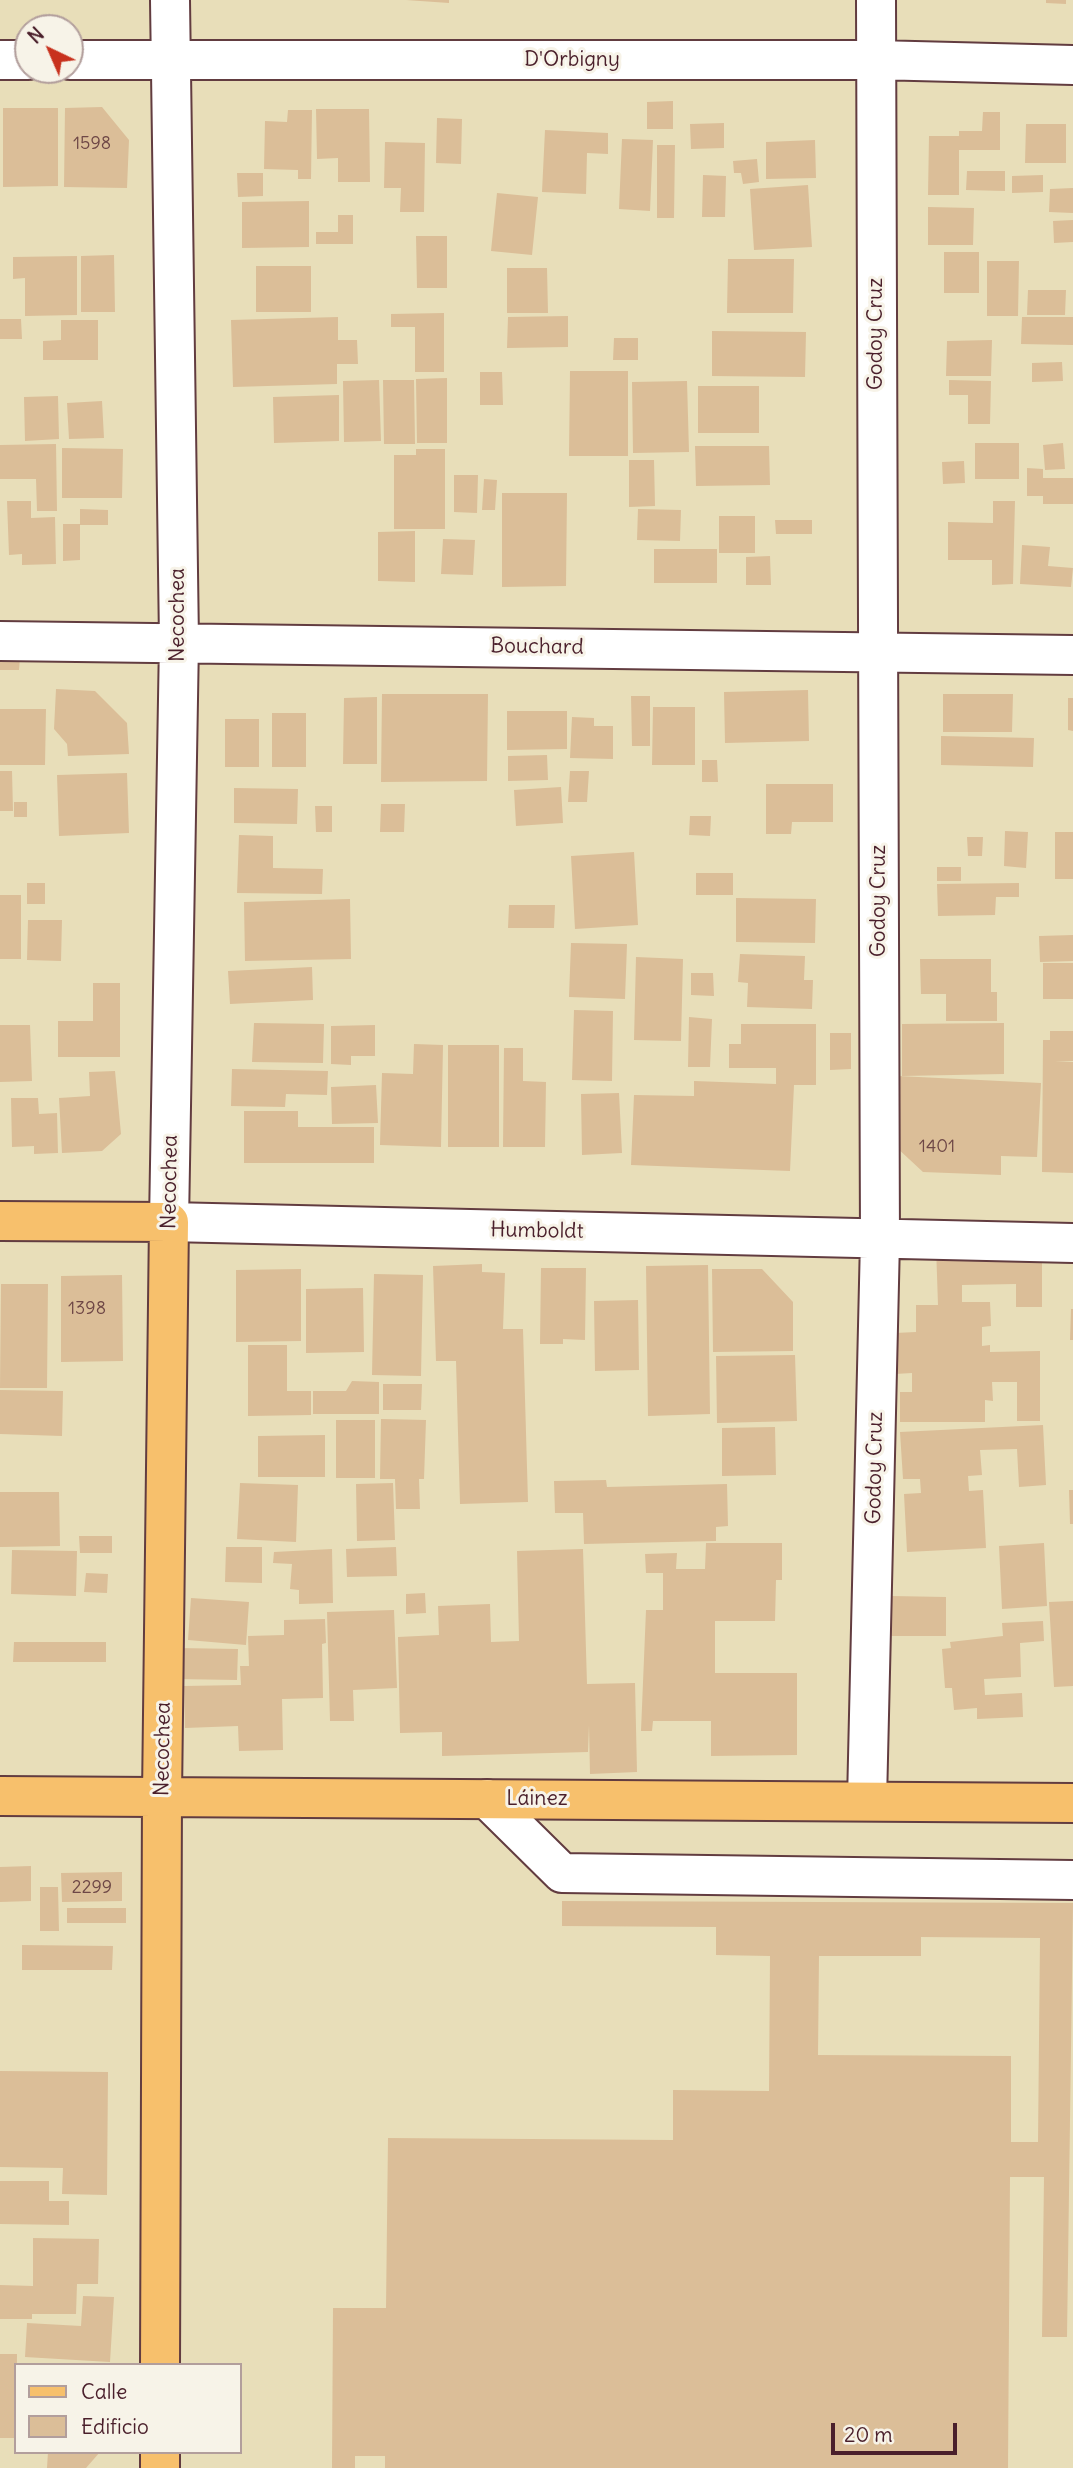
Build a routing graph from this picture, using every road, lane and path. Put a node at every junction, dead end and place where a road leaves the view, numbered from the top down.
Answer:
1 (170, 0) edge
2 (876, 0) edge
3 (84, 60) edge
4 (875, 60) junction
5 (170, 61) junction
6 (1073, 65) edge
7 (0, 641) edge
8 (179, 642) junction
9 (878, 653) junction
10 (1073, 655) edge
11 (0, 1221) edge
12 (169, 1222) junction
13 (880, 1240) junction
14 (1073, 1243) edge
15 (0, 1796) edge
16 (162, 1797) junction
17 (487, 1799) junction
18 (867, 1801) junction
19 (1073, 1803) edge
20 (1073, 1880) edge
21 (160, 2363) edge

1 - 5 street, Necochea
2 - 4 street, Godoy Cruz
3 - 5 street, D'Orbigny
4 - 5 street, D'Orbigny
4 - 6 street, D'Orbigny
4 - 9 street, Godoy Cruz
5 - 8 street, Necochea
7 - 8 street, Bouchard
8 - 9 street, Bouchard
8 - 12 street, Necochea
9 - 10 street, Bouchard
9 - 13 street, Godoy Cruz
11 - 12 main road, Humboldt
12 - 13 street, Humboldt
12 - 16 main road, Necochea
13 - 14 street, Humboldt
13 - 18 street, Godoy Cruz
15 - 16 main road, Láinez
16 - 17 main road, Láinez
16 - 21 main road, Necochea
17 - 18 main road, Láinez
17 - 20 street
18 - 19 main road, Láinez

